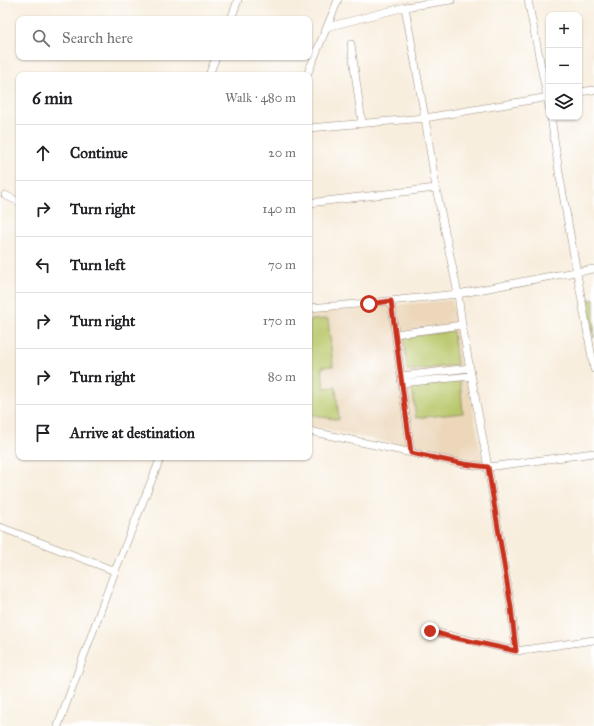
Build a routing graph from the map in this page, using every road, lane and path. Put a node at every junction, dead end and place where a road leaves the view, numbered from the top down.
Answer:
1 (238, 0) edge
2 (338, 0) edge
3 (451, 0) edge
4 (528, 0) edge
5 (405, 7) junction
6 (231, 16) edge
7 (327, 27) junction
8 (351, 44) dead end
9 (215, 60) edge
10 (209, 72) edge
11 (308, 72) edge
12 (546, 87) edge
13 (594, 90) edge
14 (582, 92) edge
15 (546, 97) edge
16 (425, 118) junction
17 (551, 120) edge
18 (362, 123) junction
19 (312, 128) edge
20 (436, 188) junction
21 (5, 195) dead end
22 (16, 200) edge
23 (312, 203) edge
24 (594, 269) edge
25 (576, 272) junction
26 (458, 294) junction
27 (391, 301) junction
28 (312, 308) edge
29 (462, 326) junction
30 (395, 334) junction
31 (594, 368) edge
32 (470, 372) junction
33 (401, 380) junction
34 (312, 432) edge
35 (411, 453) junction
36 (594, 453) edge
37 (160, 460) edge
38 (488, 467) junction
39 (0, 527) edge
40 (115, 571) junction
41 (430, 631) dead end
42 (594, 640) edge
43 (516, 651) junction
44 (58, 726) edge

1 - 6 street
2 - 7 street
3 - 5 street
4 - 12 street
5 - 7 street
5 - 16 street
7 - 11 street
8 - 18 street
9 - 10 street
13 - 14 street
15 - 16 street
16 - 18 street
16 - 20 street
17 - 25 street
18 - 19 street
20 - 23 street
20 - 26 street
21 - 22 street
24 - 25 street
25 - 26 street
25 - 31 street
26 - 27 street
26 - 29 street
27 - 28 street
27 - 30 street
29 - 30 street
29 - 32 street
30 - 33 street
32 - 33 street
32 - 38 street
33 - 35 street
34 - 35 street
35 - 38 street
36 - 38 street
37 - 40 street
38 - 43 street
39 - 40 street
40 - 44 street
41 - 43 street
42 - 43 street

